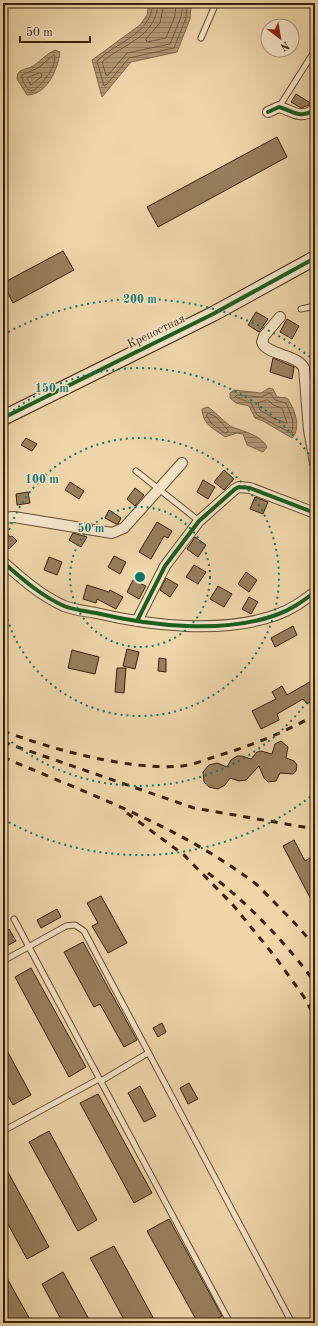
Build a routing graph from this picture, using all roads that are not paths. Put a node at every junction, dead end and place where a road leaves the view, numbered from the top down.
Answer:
1 (216, 3) edge
2 (201, 38) dead end
3 (315, 50) edge
4 (279, 107) junction
5 (315, 110) edge
6 (268, 112) dead end
7 (315, 258) edge
8 (315, 306) edge
9 (301, 310) dead end
10 (280, 318) dead end
11 (3, 418) edge
12 (182, 463) dead end
13 (315, 463) edge
14 (136, 471) dead end
15 (159, 489) junction
16 (315, 513) edge
17 (3, 518) edge
18 (199, 521) junction
19 (3, 562) edge
20 (315, 592) edge
21 (137, 621) junction
22 (14, 919) dead end
23 (29, 946) junction
24 (3, 961) edge
25 (148, 1053) junction
26 (100, 1080) junction
27 (3, 1131) edge
28 (230, 1323) edge
29 (292, 1323) edge

1 - 2 lane
3 - 4 lane
4 - 5 street
4 - 6 street
7 - 11 street, Крепостная
8 - 9 lane
10 - 13 street
12 - 15 street
14 - 15 lane
15 - 17 street
15 - 18 lane
16 - 18 street
18 - 21 street
19 - 21 street
20 - 21 street
22 - 23 lane
23 - 24 lane
23 - 25 lane
23 - 26 lane
25 - 26 lane
25 - 29 lane
26 - 27 lane
26 - 28 lane

